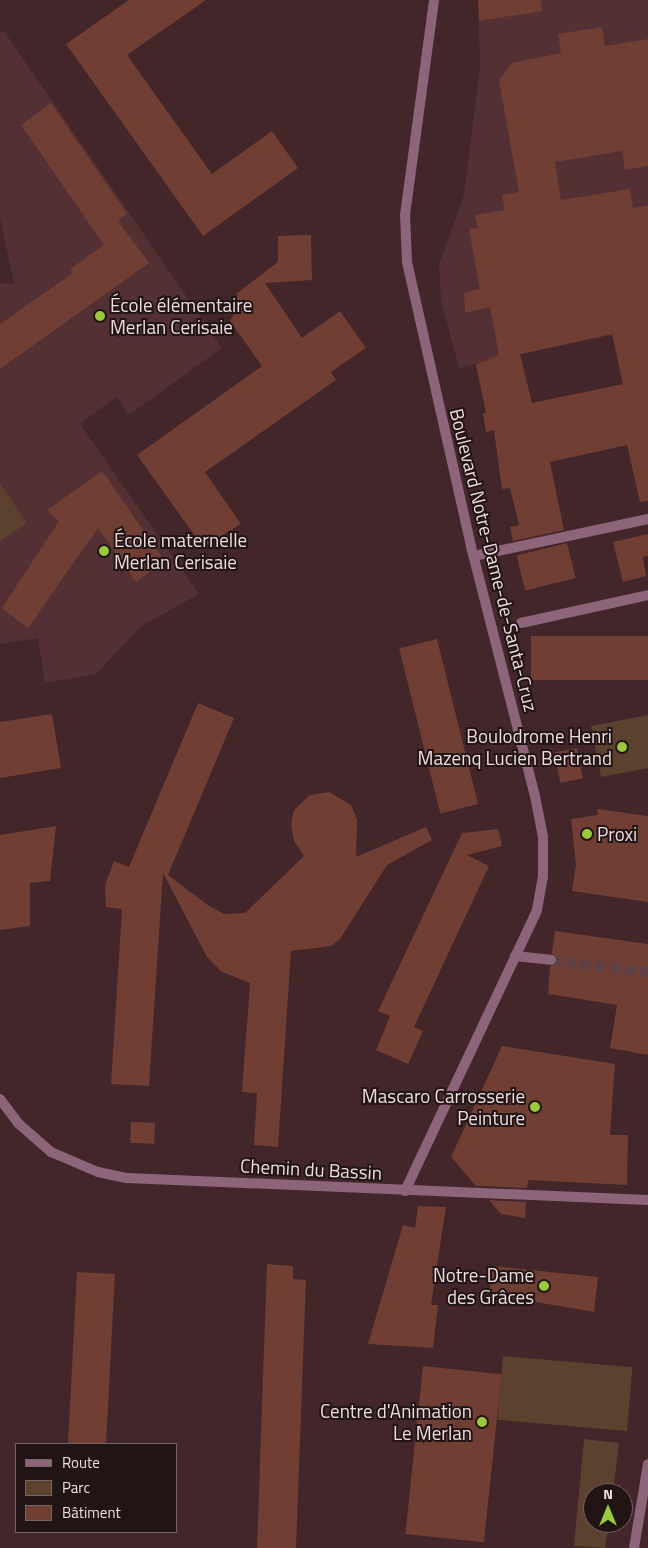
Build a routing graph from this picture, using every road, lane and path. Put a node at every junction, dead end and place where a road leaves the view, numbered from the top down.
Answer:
1 (434, 0) edge
2 (648, 519) edge
3 (474, 556) junction
4 (648, 595) edge
5 (522, 622) dead end
6 (515, 956) junction
7 (551, 960) tunnel mouth
8 (0, 1099) edge
9 (405, 1191) junction
10 (648, 1200) edge
11 (648, 1464) edge
12 (634, 1548) edge

1 - 3 street, Boulevard Notre-Dame-de-Santa-Cruz
2 - 3 street
3 - 6 street, Boulevard Notre-Dame-de-Santa-Cruz
4 - 5 street
6 - 7 street
6 - 9 street, Boulevard Notre-Dame-de-Santa-Cruz
8 - 9 street, Chemin du Bassin
9 - 10 street, Chemin du Bassin
11 - 12 street

